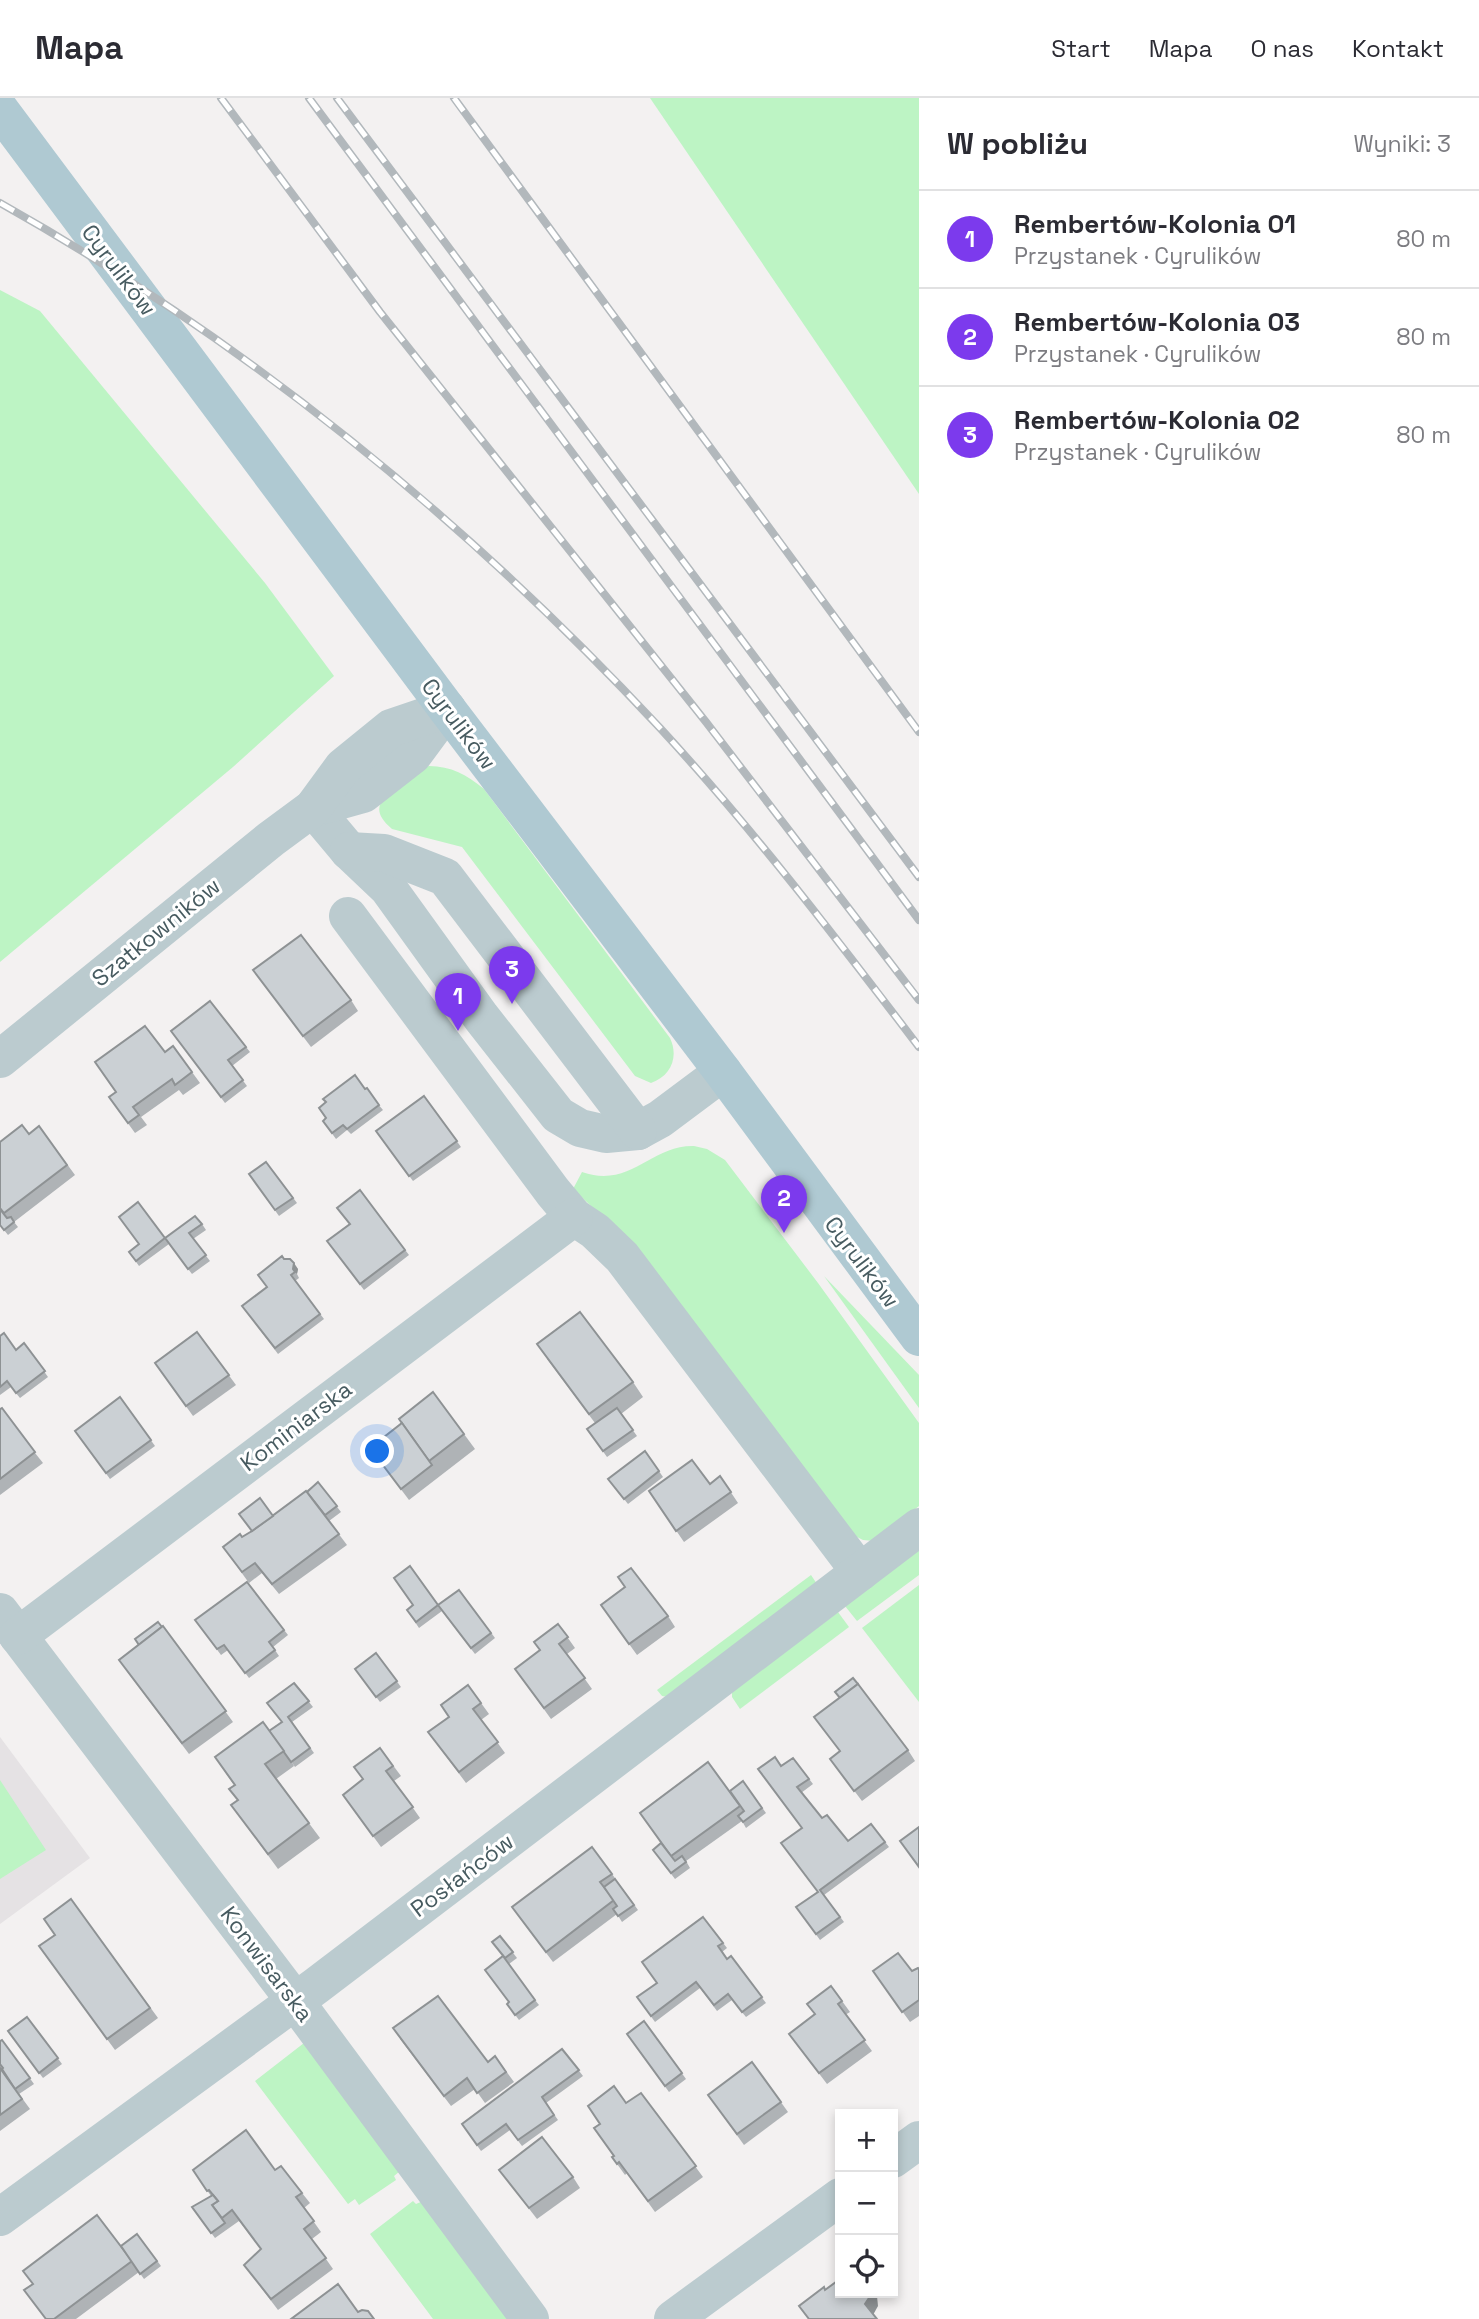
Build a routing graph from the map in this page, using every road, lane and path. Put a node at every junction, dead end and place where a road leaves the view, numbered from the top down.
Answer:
1 (0, 110) edge
2 (447, 709) junction
3 (313, 808) junction
4 (349, 851) junction
5 (348, 916) dead end
6 (0, 1059) edge
7 (723, 1072) junction
8 (638, 1130) junction
9 (574, 1217) junction
10 (919, 1337) edge
11 (919, 1527) edge
12 (860, 1572) junction
13 (9, 1624) edge
14 (295, 2001) junction
15 (919, 2140) edge
16 (898, 2155) edge
17 (835, 2201) edge
18 (0, 2217) edge
19 (530, 2319) edge
20 (673, 2319) edge

1 - 2 main road, Cyrulików
2 - 3 street, Szatkowników
2 - 7 main road, Cyrulików
3 - 4 street
3 - 6 street, Szatkowników
4 - 8 street
4 - 8 street
5 - 9 street
7 - 8 street
7 - 10 main road, Cyrulików
9 - 12 street
9 - 13 street, Kominiarska
11 - 12 street, Posłańców
12 - 14 street, Posłańców
13 - 14 street, Konwisarska
14 - 18 street, Posłańców
14 - 19 street, Konwisarska
15 - 16 street
17 - 20 street

